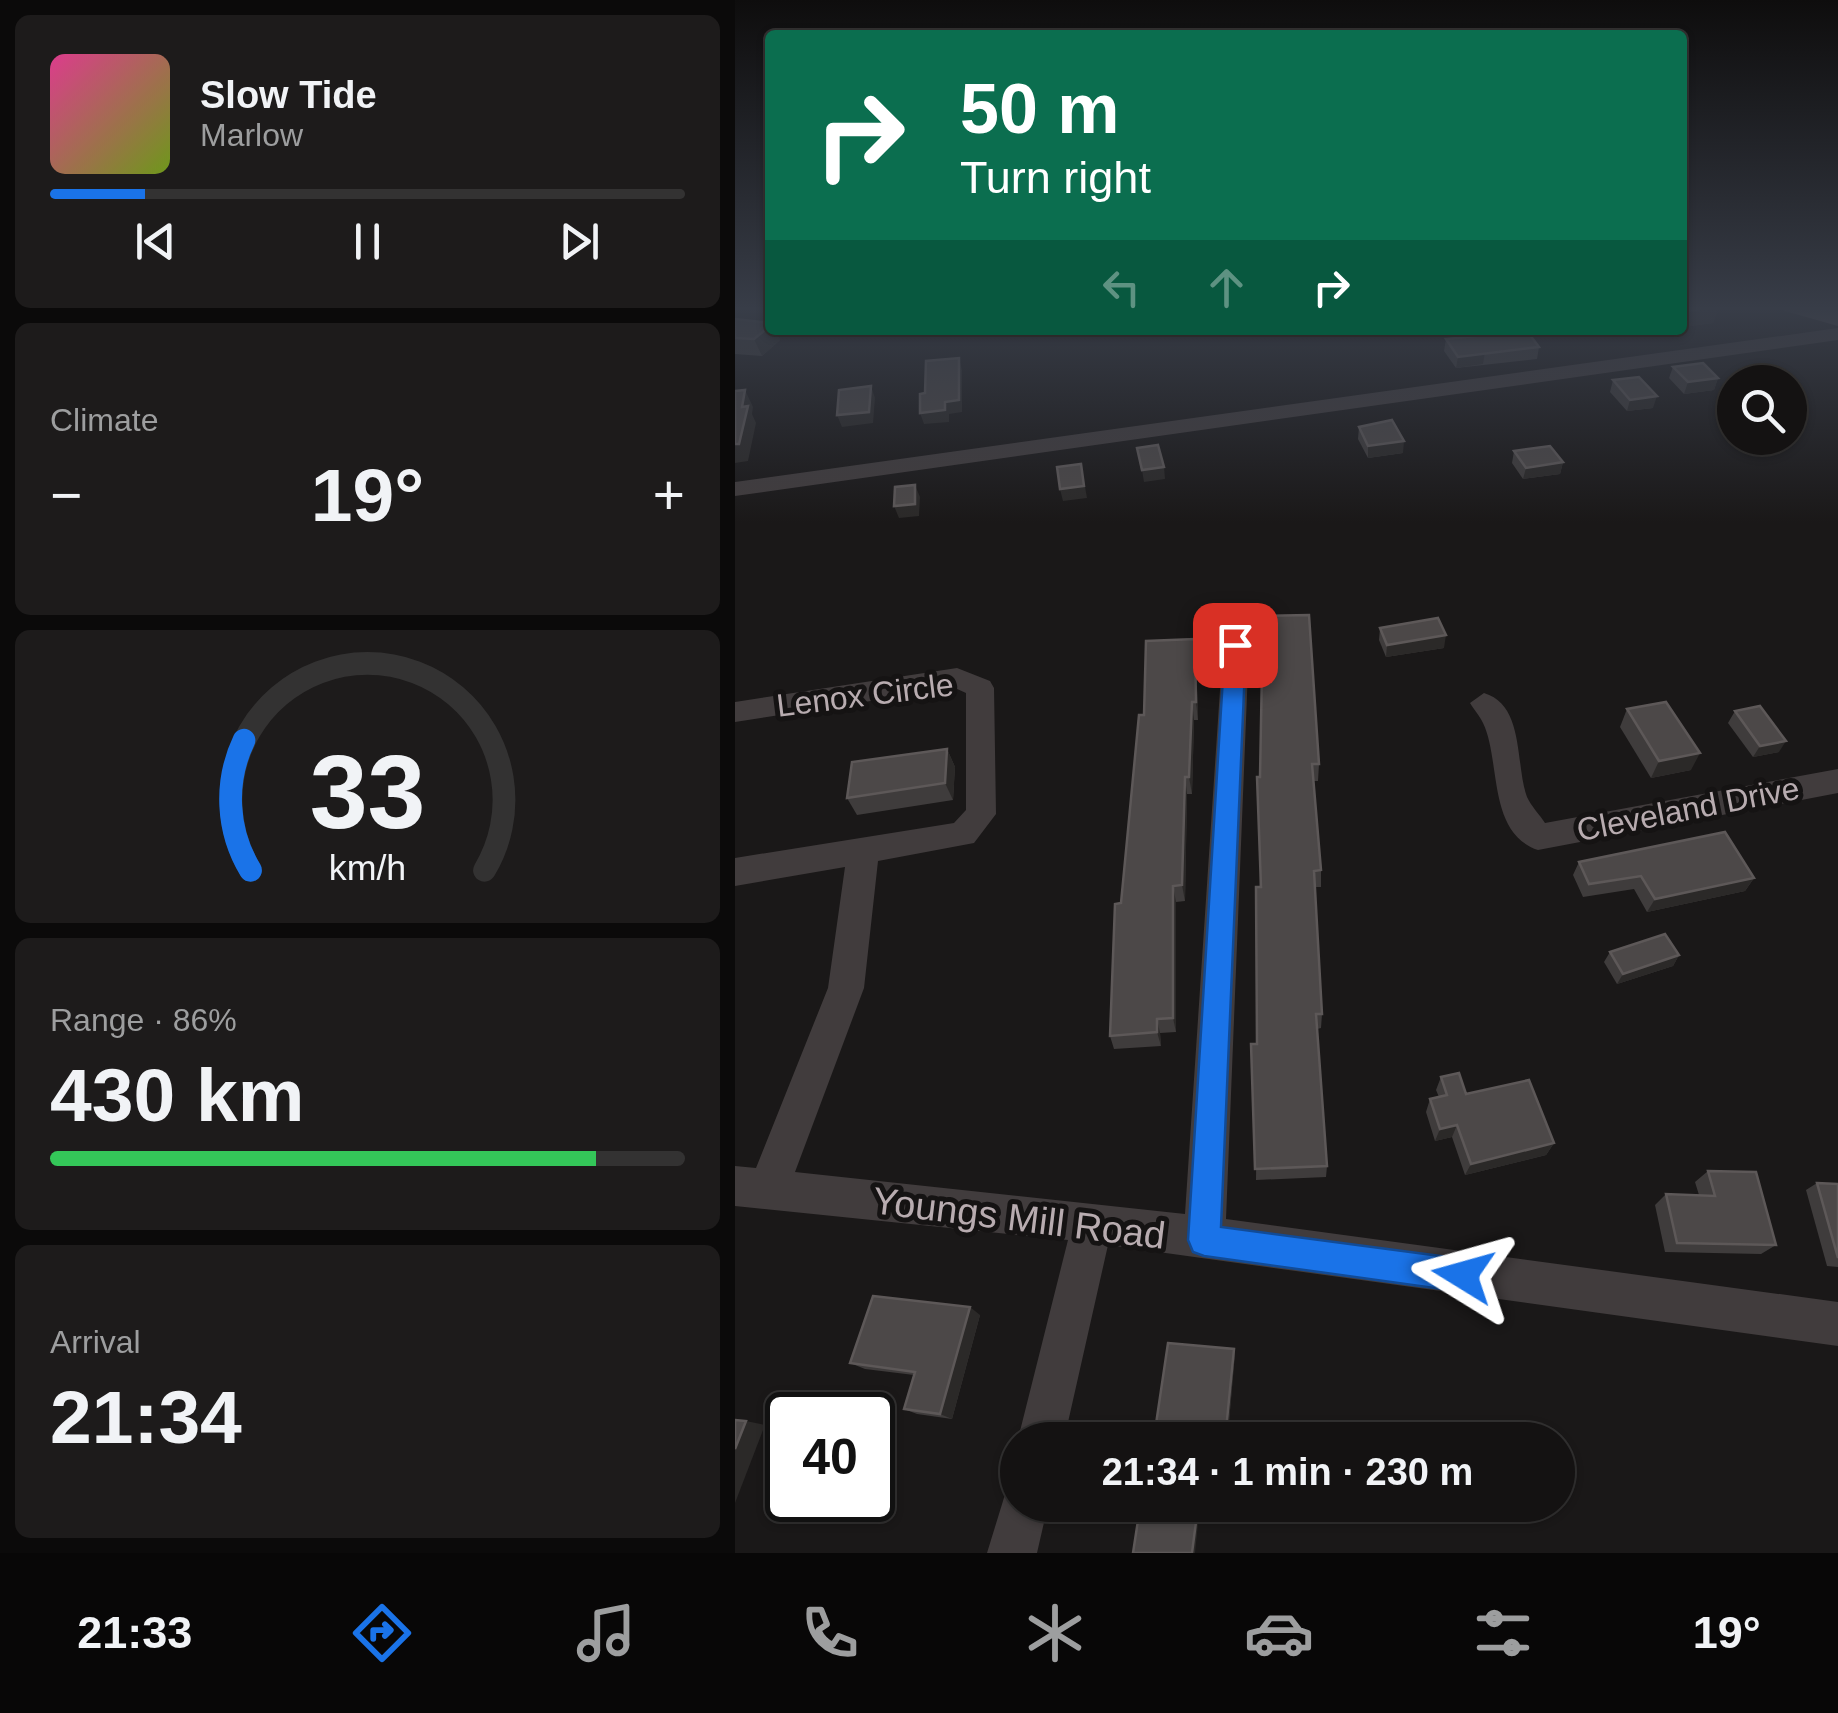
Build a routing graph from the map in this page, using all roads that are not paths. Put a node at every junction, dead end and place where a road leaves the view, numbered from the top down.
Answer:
1 (1522, 378) edge
2 (735, 489) edge
3 (1235, 645) dead end
4 (1484, 703) dead end
5 (735, 712) edge
6 (1838, 781) edge
7 (863, 851) junction
8 (735, 872) edge
9 (752, 1187) edge
10 (1093, 1222) junction
11 (1204, 1240) junction
12 (1838, 1324) edge
13 (1044, 1422) edge
14 (1020, 1522) edge
15 (1012, 1553) edge

1 - 2 street
3 - 11 street
4 - 6 street, Cleveland Drive
5 - 7 street, Lenox Circle
7 - 8 street, Lenox Circle
7 - 9 street
9 - 10 street, Youngs Mill Road
10 - 11 street, Youngs Mill Road
10 - 13 street
11 - 12 street, Youngs Mill Road
14 - 15 street

